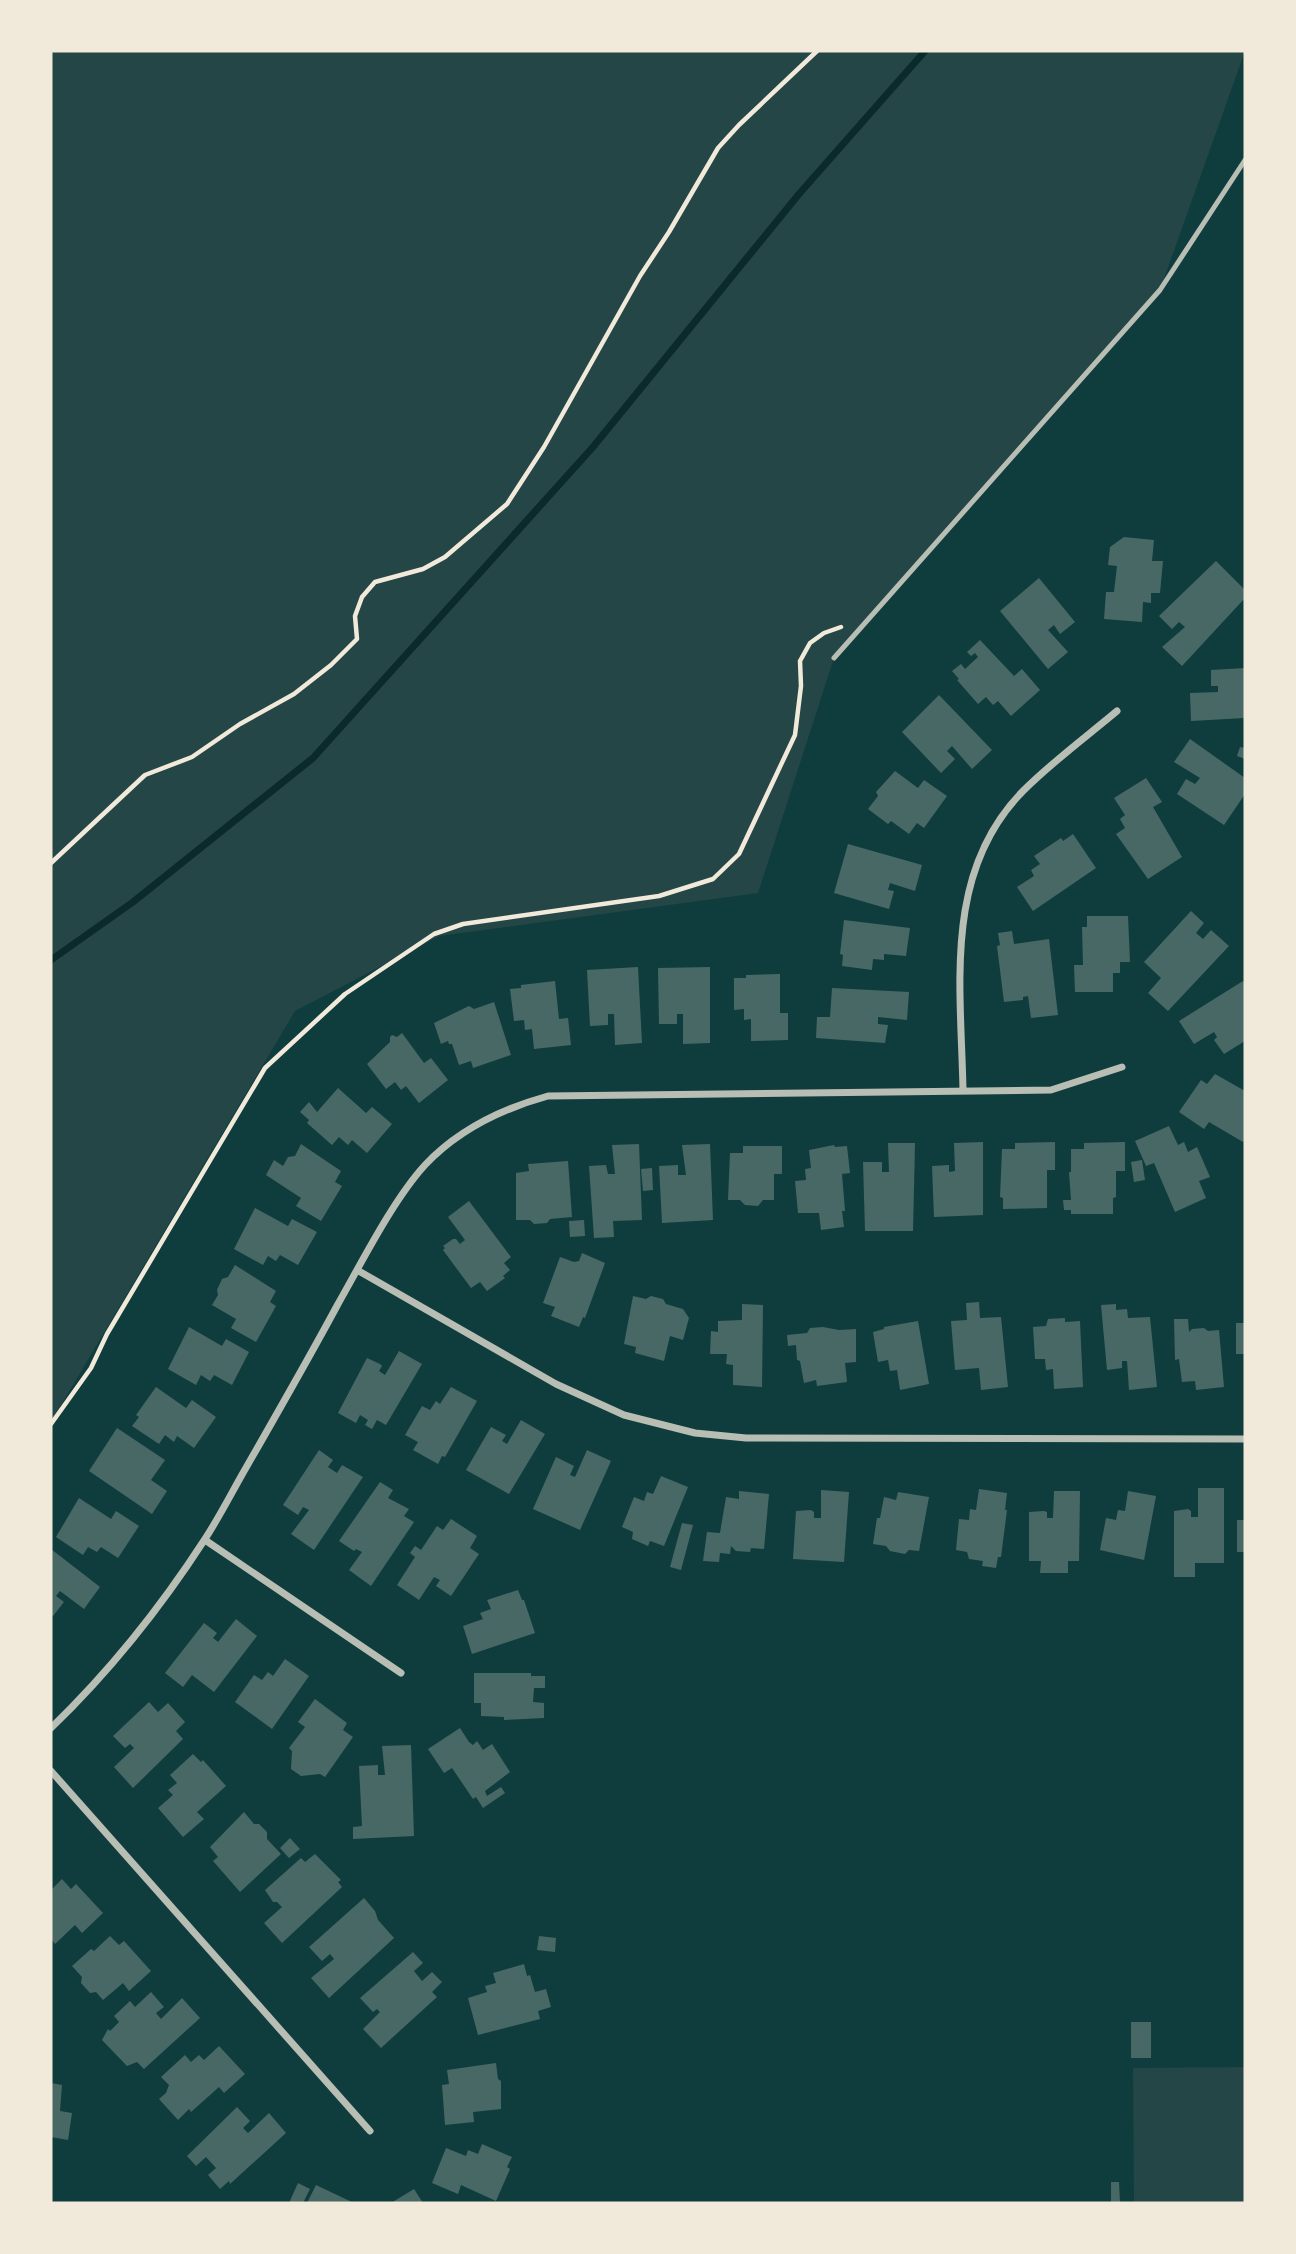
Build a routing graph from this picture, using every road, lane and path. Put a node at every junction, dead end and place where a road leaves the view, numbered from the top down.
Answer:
1 (817, 51) edge
2 (1245, 160) edge
3 (851, 621) dead end
4 (834, 658) dead end
5 (1117, 711) dead end
6 (51, 863) edge
7 (1122, 1067) dead end
8 (963, 1090) junction
9 (357, 1270) junction
10 (51, 1424) edge
11 (1245, 1439) edge
12 (205, 1540) junction
13 (401, 1673) dead end
14 (51, 1728) edge
15 (51, 1772) edge
16 (370, 2131) dead end

1 - 6 path
2 - 4 lane
3 - 10 path
5 - 8 street
7 - 8 street
8 - 9 street
9 - 11 street
9 - 12 street
12 - 13 street
12 - 14 street
15 - 16 street

